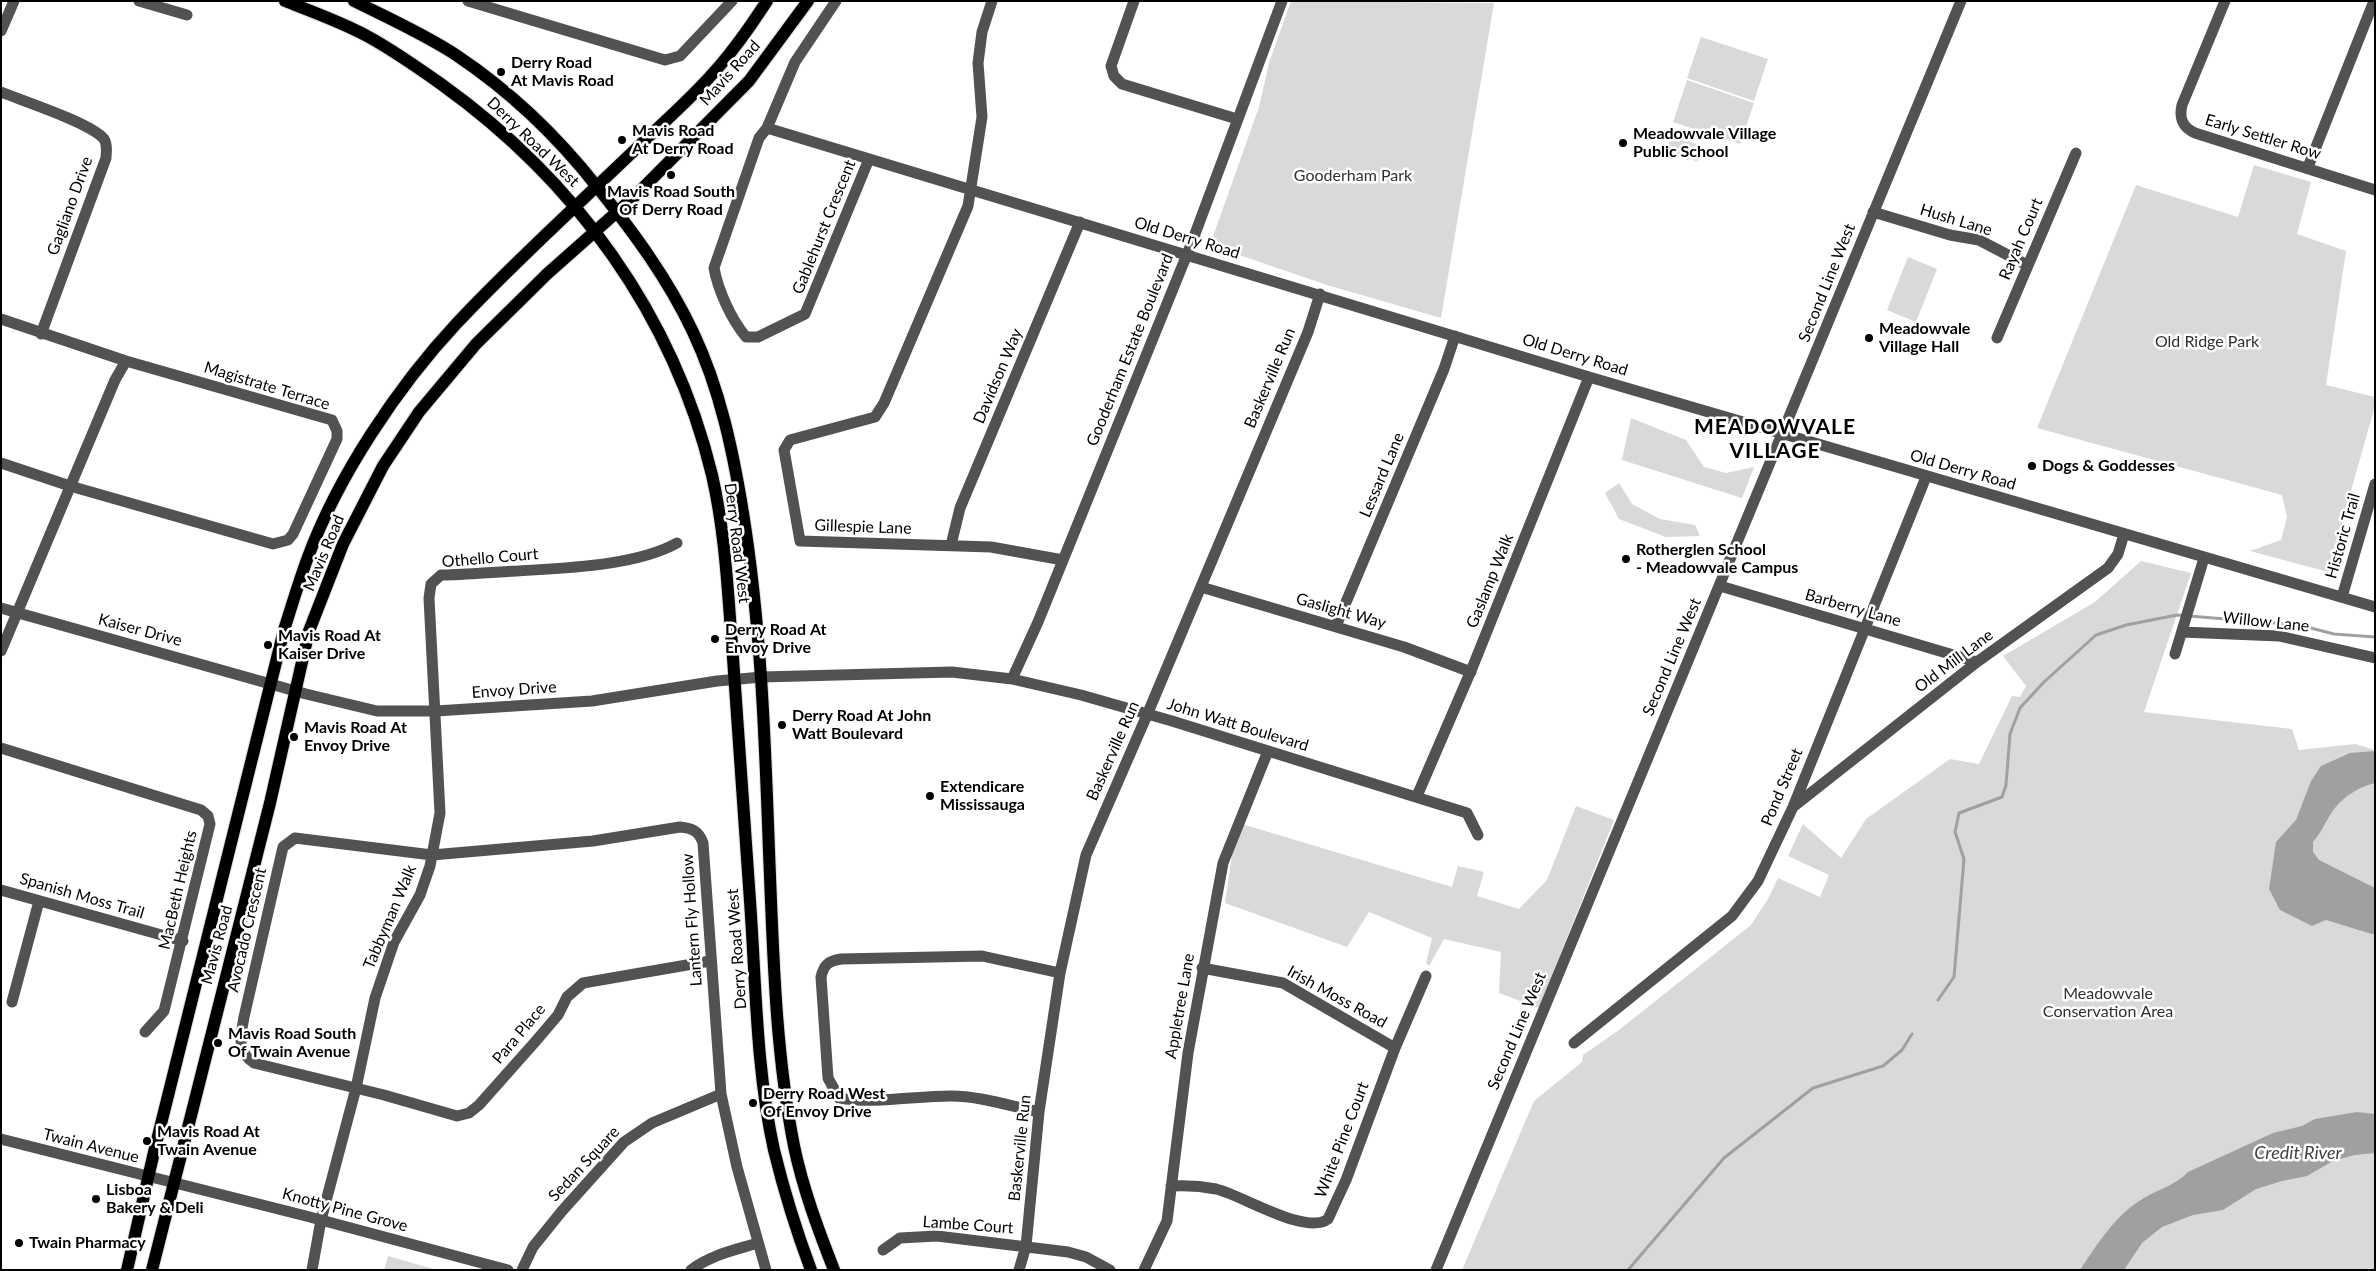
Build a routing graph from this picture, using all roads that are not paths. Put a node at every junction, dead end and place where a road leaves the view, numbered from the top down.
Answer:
1 (14, 1) edge
2 (139, 1) edge
3 (286, 1) edge
4 (354, 1) edge
5 (468, 1) edge
6 (732, 1) edge
7 (767, 1) edge
8 (808, 1) edge
9 (836, 1) edge
10 (992, 1) edge
11 (1134, 1) edge
12 (1282, 1) edge
13 (1961, 1) edge
14 (2225, 1) edge
15 (2374, 1) edge
16 (188, 15) dead end
17 (1, 31) edge
18 (1, 92) edge
19 (1237, 119) junction
20 (767, 128) junction
21 (2076, 152) dead end
22 (869, 159) junction
23 (2308, 167) junction
24 (597, 186) junction
25 (970, 190) junction
26 (2375, 190) edge
27 (576, 206) junction
28 (617, 212) junction
29 (1873, 212) junction
30 (1080, 222) junction
31 (596, 231) junction
32 (1186, 255) junction
33 (2027, 265) junction
34 (1320, 294) junction
35 (1, 319) edge
36 (41, 334) junction
37 (1455, 336) junction
38 (1997, 338) dead end
39 (126, 361) junction
40 (1589, 377) junction
41 (1783, 432) junction
42 (1, 463) edge
43 (1926, 477) junction
44 (2375, 484) edge
45 (70, 486) junction
46 (2124, 534) junction
47 (677, 542) dead end
48 (951, 545) junction
49 (2204, 558) junction
50 (1062, 560) junction
51 (1720, 586) junction
52 (1201, 587) junction
53 (2342, 597) junction
54 (2375, 607) edge
55 (1, 608) edge
56 (18, 613) junction
57 (2185, 623) junction
58 (1336, 626) junction
59 (1866, 628) junction
60 (1, 650) edge
61 (2175, 654) dead end
62 (2375, 658) edge
63 (1977, 662) junction
64 (1471, 672) junction
65 (762, 677) junction
66 (735, 679) junction
67 (1012, 679) junction
68 (270, 684) junction
69 (295, 691) junction
70 (436, 711) junction
71 (1147, 715) junction
72 (1, 748) edge
73 (1268, 751) junction
74 (1417, 796) junction
75 (1793, 807) junction
76 (1478, 835) dead end
77 (432, 855) junction
78 (1, 890) edge
79 (39, 901) junction
80 (183, 941) junction
81 (710, 961) junction
82 (1202, 968) junction
83 (1060, 973) junction
84 (1426, 976) dead end
85 (12, 1002) dead end
86 (146, 1032) dead end
87 (1574, 1043) dead end
88 (1395, 1048) junction
89 (356, 1088) junction
90 (721, 1094) junction
91 (1039, 1112) junction
92 (1, 1139) edge
93 (148, 1177) junction
94 (174, 1184) junction
95 (1171, 1186) junction
96 (321, 1220) junction
97 (758, 1243) junction
98 (1026, 1246) junction
99 (883, 1250) dead end
100 (128, 1270) edge
101 (152, 1270) edge
102 (312, 1270) edge
103 (508, 1270) edge
104 (522, 1270) edge
105 (691, 1270) edge
106 (766, 1270) edge
107 (811, 1270) edge
108 (834, 1270) edge
109 (1019, 1270) edge
110 (1110, 1270) edge
111 (1144, 1270) edge
112 (1436, 1270) edge

1 - 17 street
2 - 16 street
3 - 27 main road, Derry Road West
4 - 24 main road, Derry Road West
5 - 6 street
7 - 24 main road, Mavis Road
8 - 28 main road, Mavis Road
9 - 20 street
10 - 25 street
11 - 19 street
12 - 19 street, Gooderham Estate Boulevard
13 - 29 street, Second Line West
14 - 23 street, Early Settler Row
15 - 23 street
18 - 36 street, Gagliano Drive
19 - 32 street, Gooderham Estate Boulevard
20 - 22 street, Old Derry Road
20 - 22 street, Gablehurst Crescent
21 - 33 street, Rayah Court
22 - 25 street, Old Derry Road
23 - 26 street, Early Settler Row
24 - 27 main road, Mavis Road
24 - 28 main road, Derry Road West
25 - 30 street, Old Derry Road
25 - 48 street, Gillespie Lane
27 - 31 main road, Derry Road West
27 - 68 main road, Mavis Road
28 - 31 main road, Mavis Road
28 - 65 main road, Derry Road West
29 - 33 street, Hush Lane
29 - 41 street, Second Line West
30 - 32 street, Old Derry Road
30 - 48 street, Davidson Way
31 - 66 main road, Derry Road West
31 - 69 main road, Mavis Road
32 - 34 street, Old Derry Road
32 - 50 street, Gooderham Estate Boulevard
33 - 38 street, Rayah Court
34 - 37 street, Old Derry Road
34 - 52 street, Baskerville Run
35 - 36 street
36 - 39 street
37 - 40 street, Old Derry Road
37 - 58 street, Lessard Lane
39 - 45 street
39 - 45 street, Magistrate Terrace
40 - 41 street, Old Derry Road
40 - 64 street, Gaslamp Walk
41 - 43 street, Old Derry Road
41 - 51 street, Second Line West
42 - 45 street
43 - 46 street, Old Derry Road
43 - 59 street, Pond Street
44 - 53 street, Historic Trail
45 - 56 street
46 - 49 street, Old Derry Road
46 - 63 street, Old Mill Lane
47 - 70 street, Othello Court
48 - 50 street, Gillespie Lane
49 - 53 street, Old Derry Road
49 - 57 street
50 - 67 street, Gooderham Estate Boulevard
51 - 59 street, Barberry Lane
51 - 112 street, Second Line West
52 - 58 street, Gaslight Way
52 - 71 street, Baskerville Run
53 - 54 street, Old Derry Road
55 - 56 street, Kaiser Drive
56 - 60 street
56 - 68 street, Kaiser Drive
57 - 61 street
57 - 62 street, Willow Lane
58 - 64 street, Gaslight Way
59 - 63 street, Barberry Lane
59 - 75 street, Pond Street
63 - 75 street, Old Mill Lane
64 - 74 street, Gaslamp Walk
65 - 66 street, Envoy Drive
65 - 67 street, John Watt Boulevard
65 - 108 main road, Derry Road West
66 - 70 street, Envoy Drive
66 - 107 main road, Derry Road West
67 - 71 street, John Watt Boulevard
68 - 69 street, Envoy Drive
68 - 93 main road, Mavis Road
69 - 70 street, Envoy Drive
69 - 94 main road, Mavis Road
70 - 77 street, Tabbyman Walk
71 - 73 street, John Watt Boulevard
71 - 83 street, Baskerville Run
72 - 80 street, MacBeth Heights
73 - 74 street, John Watt Boulevard
73 - 82 street, Appletree Lane
74 - 76 street, John Watt Boulevard
75 - 87 street, Pond Street
77 - 81 street, Lantern Fly Hollow
77 - 89 street, Tabbyman Walk
77 - 89 street, Avocado Crescent
78 - 79 street, Spanish Moss Trail
79 - 80 street, Spanish Moss Trail
79 - 85 street
80 - 86 street, MacBeth Heights
81 - 89 street, Para Place
81 - 90 street, Lantern Fly Hollow
82 - 88 street, Irish Moss Road
82 - 95 street, Appletree Lane
83 - 91 street, Baskerville Run
83 - 91 street
84 - 88 street, White Pine Court
88 - 95 street, White Pine Court
89 - 96 street, Tabbyman Walk
90 - 97 street, Lantern Fly Hollow
90 - 104 street, Sedan Square
91 - 98 street, Baskerville Run
92 - 93 street, Twain Avenue
93 - 94 street, Twain Avenue
93 - 100 main road, Mavis Road
94 - 96 street, Knotty Pine Grove
94 - 101 main road, Mavis Road
95 - 111 street, Appletree Lane
96 - 102 street, Tabbyman Walk
96 - 103 street, Knotty Pine Grove
97 - 105 street
97 - 106 street, Lantern Fly Hollow
98 - 99 street, Lambe Court
98 - 109 street, Baskerville Run
98 - 110 street, Lambe Court

